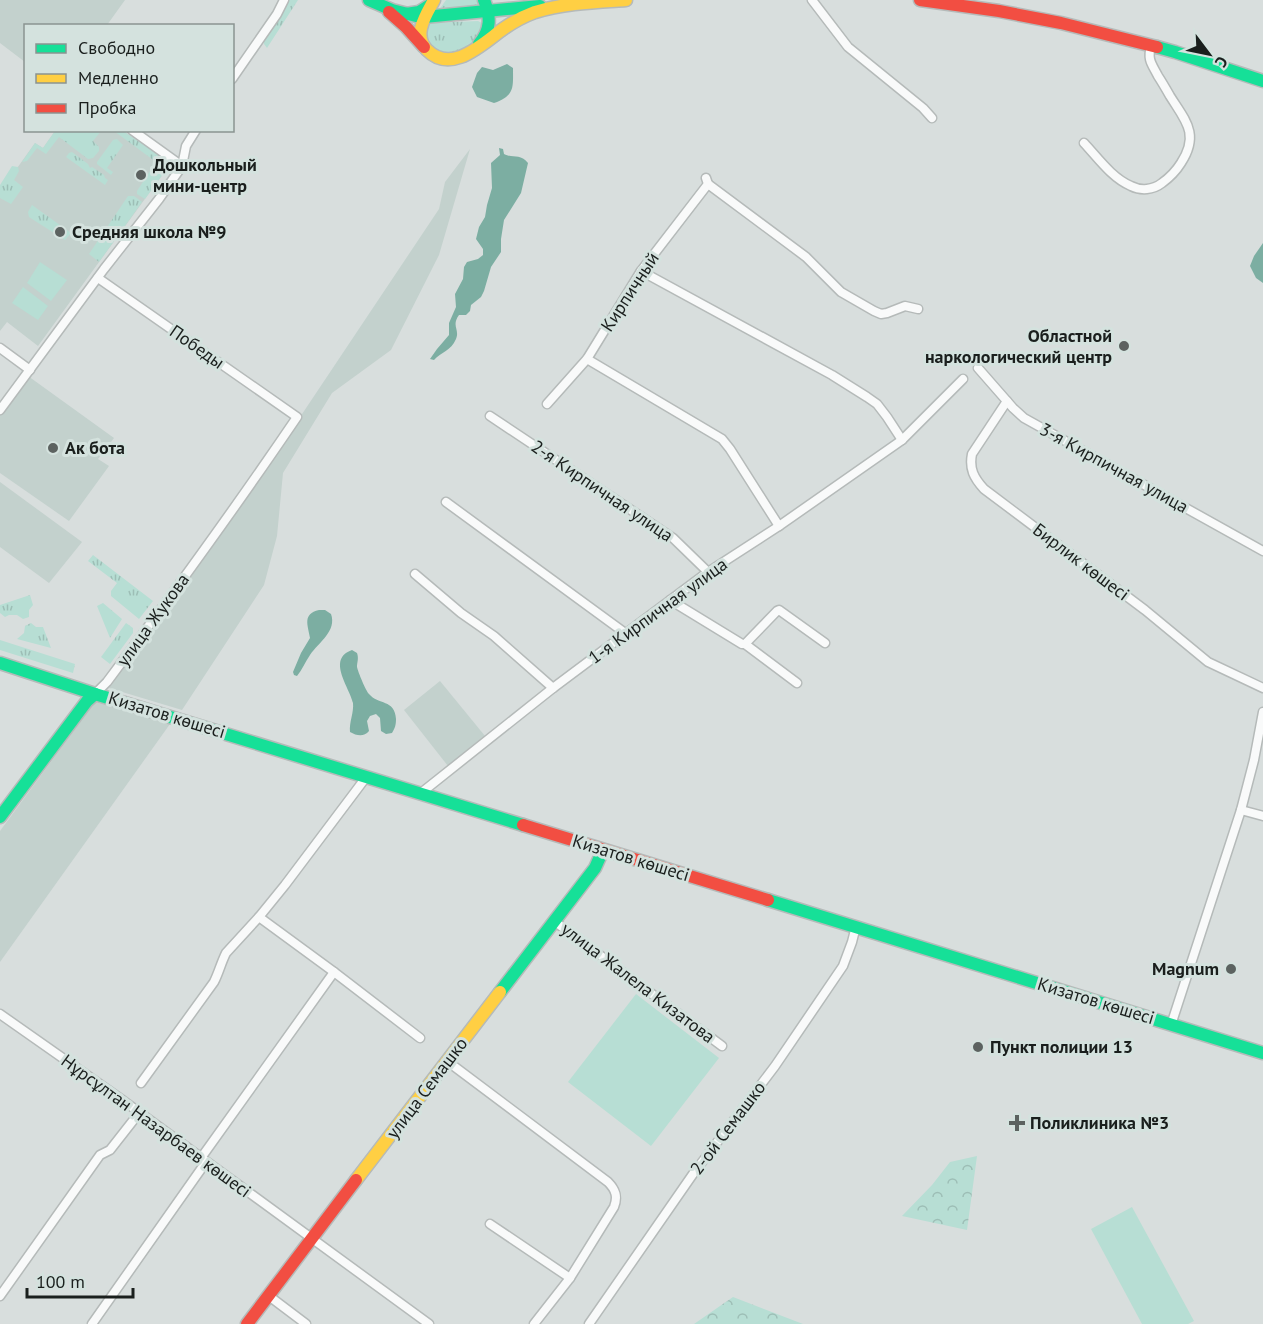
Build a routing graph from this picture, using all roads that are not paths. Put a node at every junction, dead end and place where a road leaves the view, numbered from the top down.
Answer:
1 (284, 0) edge
2 (369, 0) edge
3 (434, 0) edge
4 (626, 0) edge
5 (812, 0) edge
6 (920, 0) edge
7 (594, 3) junction
8 (486, 5) edge
9 (382, 7) junction
10 (466, 13) junction
11 (406, 14) junction
12 (424, 17) junction
13 (488, 31) junction
14 (1151, 46) junction
15 (424, 47) junction
16 (470, 53) junction
17 (234, 76) edge
18 (1263, 81) edge
19 (932, 118) dead end
20 (135, 132) edge
21 (195, 132) edge
22 (1084, 142) dead end
23 (182, 166) junction
24 (641, 271) junction
25 (98, 278) junction
26 (918, 309) dead end
27 (0, 348) edge
28 (587, 359) junction
29 (978, 368) dead end
30 (30, 370) junction
31 (963, 379) dead end
32 (1007, 401) junction
33 (547, 404) dead end
34 (0, 410) edge
35 (490, 416) dead end
36 (297, 417) joint
37 (902, 440) junction
38 (446, 502) dead end
39 (779, 526) junction
40 (1263, 551) edge
41 (708, 572) junction
42 (415, 574) dead end
43 (670, 600) junction
44 (625, 633) junction
45 (825, 643) dead end
46 (746, 645) junction
47 (0, 663) edge
48 (797, 683) dead end
49 (553, 688) junction
50 (1263, 688) edge
51 (95, 694) junction
52 (1263, 712) edge
53 (367, 776) junction
54 (421, 793) junction
55 (1241, 810) junction
56 (1263, 816) edge
57 (0, 817) edge
58 (603, 850) junction
59 (259, 917) junction
60 (554, 921) junction
61 (856, 926) junction
62 (334, 972) junction
63 (0, 1014) edge
64 (1171, 1025) junction
65 (420, 1038) dead end
66 (722, 1046) dead end
67 (1263, 1053) edge
68 (447, 1061) junction
69 (141, 1083) dead end
70 (139, 1113) junction
71 (203, 1160) junction
72 (490, 1224) dead end
73 (311, 1238) junction
74 (570, 1278) junction
75 (0, 1296) edge
76 (269, 1296) junction
77 (92, 1324) edge
78 (248, 1324) edge
79 (306, 1324) edge
80 (429, 1324) edge
81 (534, 1324) edge
82 (589, 1324) edge

1 - 17 street
2 - 9 main road
3 - 11 main road
3 - 12 main road
4 - 7 main road
5 - 19 street
6 - 14 main road
7 - 8 main road
7 - 16 main road
8 - 10 main road
8 - 13 main road
9 - 11 main road
9 - 15 main road
10 - 12 main road
10 - 13 main road
11 - 12 main road
12 - 15 main road
13 - 16 main road
14 - 18 main road
14 - 22 street
15 - 16 main road
20 - 23 street
21 - 23 street
23 - 25 street
24 - 26 street, Кирпичный
24 - 28 street, Кирпичный
24 - 37 street
25 - 30 street
25 - 36 street, Победы
27 - 30 street
28 - 33 street, Кирпичный
28 - 39 street
29 - 32 street, 3-я Кирпичная улица
30 - 34 street
31 - 37 street, 1-я Кирпичная улица
32 - 40 street, 3-я Кирпичная улица
32 - 50 street, Бирлик көшесі
35 - 41 street, 2-я Кирпичная улица
36 - 51 street, улица Жукова
37 - 39 street, 1-я Кирпичная улица
38 - 44 street
39 - 41 street, 1-я Кирпичная улица
41 - 43 street, 1-я Кирпичная улица
42 - 49 street
43 - 44 street, 1-я Кирпичная улица
43 - 46 street
44 - 49 street, 1-я Кирпичная улица
45 - 46 street
46 - 48 street
47 - 51 main road, Кизатов көшесі
49 - 54 street, 1-я Кирпичная улица
51 - 53 main road, Кизатов көшесі
51 - 57 main road, улица Жукова
52 - 55 street
53 - 54 main road, Кизатов көшесі
53 - 59 street
54 - 58 main road, Кизатов көшесі
55 - 56 street
55 - 64 street
58 - 60 main road, улица Семашко
58 - 61 main road, Кизатов көшесі
59 - 62 street
59 - 69 street
60 - 66 street, улица Жалела Кизатова
60 - 68 main road, улица Семашко
61 - 64 main road, Кизатов көшесі
61 - 82 street, 2-ой Семашко
62 - 65 street
62 - 71 street
63 - 70 street, Нұрсұлтан Назарбаев көшесі
64 - 67 main road, Кизатов көшесі
68 - 73 main road, улица Семашко
68 - 74 street
70 - 71 street, Нұрсұлтан Назарбаев көшесі
70 - 75 street
71 - 73 street, Нұрсұлтан Назарбаев көшесі
71 - 77 street
72 - 74 street
73 - 76 main road, улица Семашко
73 - 80 street, Нұрсұлтан Назарбаев көшесі
74 - 81 street
76 - 78 main road, улица Семашко
76 - 79 street

